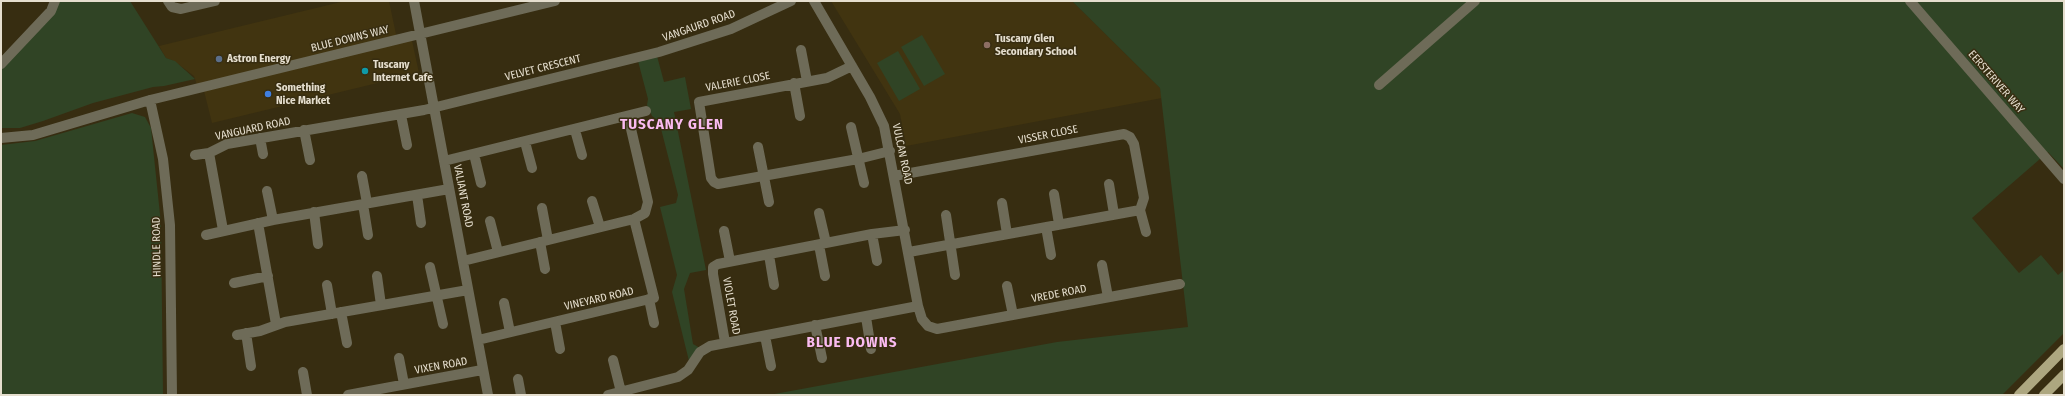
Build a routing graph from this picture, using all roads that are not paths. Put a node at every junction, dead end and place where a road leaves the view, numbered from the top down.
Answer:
1 (168, 1) edge
2 (215, 1) edge
3 (414, 1) edge
4 (555, 1) edge
5 (791, 1) edge
6 (814, 1) edge
7 (1475, 1) edge
8 (1910, 1) edge
9 (53, 6) edge
10 (420, 35) junction
11 (801, 50) dead end
12 (659, 52) joint
13 (1, 64) edge
14 (852, 66) junction
15 (807, 82) junction
16 (794, 83) junction
17 (1378, 85) dead end
18 (150, 100) junction
19 (434, 108) junction
20 (646, 111) dead end
21 (401, 115) junction
22 (628, 116) junction
23 (800, 116) dead end
24 (852, 127) dead end
25 (304, 130) junction
26 (575, 130) junction
27 (1, 138) edge
28 (260, 138) junction
29 (525, 142) junction
30 (407, 145) dead end
31 (758, 147) dead end
32 (890, 151) junction
33 (209, 153) junction
34 (263, 154) dead end
35 (474, 154) junction
36 (195, 155) dead end
37 (582, 155) dead end
38 (858, 158) junction
39 (310, 160) dead end
40 (444, 161) junction
41 (532, 168) dead end
42 (763, 175) junction
43 (362, 176) dead end
44 (894, 176) junction
45 (2064, 179) edge
46 (481, 183) dead end
47 (864, 183) dead end
48 (1109, 184) dead end
49 (449, 189) junction
50 (267, 191) dead end
51 (1054, 194) dead end
52 (417, 195) junction
53 (592, 201) dead end
54 (769, 202) dead end
55 (365, 203) junction
56 (1002, 203) dead end
57 (542, 208) dead end
58 (1140, 210) junction
59 (314, 212) junction
60 (819, 212) dead end
61 (1114, 214) junction
62 (946, 215) dead end
63 (634, 219) junction
64 (273, 220) junction
65 (490, 221) dead end
66 (258, 223) junction
67 (421, 223) dead end
68 (1059, 224) junction
69 (600, 227) junction
70 (1046, 227) junction
71 (224, 230) junction
72 (905, 230) junction
73 (724, 232) dead end
74 (1146, 232) dead end
75 (872, 234) junction
76 (1007, 234) junction
77 (206, 235) dead end
78 (368, 235) dead end
79 (544, 242) junction
80 (318, 244) dead end
81 (822, 244) junction
82 (951, 245) junction
83 (498, 252) junction
84 (909, 252) junction
85 (769, 254) junction
86 (1051, 255) dead end
87 (463, 261) junction
88 (730, 261) junction
89 (877, 261) dead end
90 (1102, 266) dead end
91 (430, 267) dead end
92 (545, 269) dead end
93 (955, 275) dead end
94 (268, 276) junction
95 (377, 276) dead end
96 (825, 276) dead end
97 (234, 282) dead end
98 (1180, 284) dead end
99 (327, 285) dead end
100 (774, 285) dead end
101 (1007, 286) dead end
102 (468, 290) junction
103 (436, 296) junction
104 (1108, 297) junction
105 (649, 299) junction
106 (504, 303) dead end
107 (381, 305) junction
108 (918, 306) junction
109 (337, 313) junction
110 (1013, 315) junction
111 (866, 317) junction
112 (555, 322) junction
113 (654, 323) dead end
114 (276, 324) junction
115 (443, 324) dead end
116 (815, 325) junction
117 (928, 326) joint
118 (510, 332) junction
119 (765, 336) junction
120 (478, 340) junction
121 (725, 342) junction
122 (347, 343) dead end
123 (560, 349) dead end
124 (871, 349) dead end
125 (2064, 349) edge
126 (399, 358) dead end
127 (822, 358) dead end
128 (613, 360) dead end
129 (251, 366) dead end
130 (771, 366) dead end
131 (482, 370) junction
132 (303, 372) dead end
133 (2064, 375) edge
134 (518, 379) dead end
135 (404, 384) junction
136 (622, 392) junction
137 (172, 395) edge
138 (307, 395) edge
139 (348, 395) edge
140 (488, 395) edge
141 (522, 395) edge
142 (608, 395) edge
143 (2019, 395) edge
144 (2044, 395) edge

1 - 2 street
3 - 10 street, VALIANT ROAD
4 - 10 street, BLUE DOWNS WAY
5 - 12 street, VANGAURD ROAD
6 - 14 street, VULCAN ROAD
7 - 17 street
8 - 45 street, EERSTERIVER WAY
9 - 13 street
10 - 18 street, BLUE DOWNS WAY
10 - 19 street, VALIANT ROAD
11 - 15 street
12 - 19 street, VELVET CRESCENT
14 - 15 street, VALERIE CLOSE
14 - 32 street, VULCAN ROAD
15 - 16 street, VALERIE CLOSE
16 - 23 street
16 - 42 street, VALERIE CLOSE
18 - 27 street, BLUE DOWNS WAY
18 - 137 street, HINDLE ROAD
19 - 21 street, VANGUARD ROAD
19 - 40 street, VALIANT ROAD
20 - 22 street
21 - 25 street, VANGUARD ROAD
21 - 30 street
22 - 26 street
22 - 63 street
24 - 38 street
25 - 28 street, VANGUARD ROAD
25 - 39 street, VANGUARD ROAD
26 - 29 street
26 - 37 street
28 - 33 street, VANGUARD ROAD
28 - 34 street
29 - 35 street
29 - 41 street
31 - 42 street
32 - 38 street, VALERIE CLOSE
32 - 44 street, VULCAN ROAD
33 - 36 street, VANGUARD ROAD
33 - 71 street, VANGUARD ROAD
35 - 40 street
35 - 46 street
38 - 42 street, VALERIE CLOSE
38 - 47 street
40 - 49 street, VALIANT ROAD
42 - 54 street
43 - 55 street
44 - 58 street, VISSER CLOSE
44 - 72 street, VULCAN ROAD
48 - 61 street
49 - 52 street
49 - 87 street, VALIANT ROAD
50 - 64 street
51 - 68 street
52 - 55 street
52 - 67 street
53 - 69 street
55 - 59 street
55 - 78 street
56 - 76 street
57 - 79 street
58 - 61 street
58 - 74 street, VISSER CLOSE
59 - 64 street
59 - 80 street
60 - 81 street
61 - 68 street
62 - 82 street
63 - 69 street
63 - 105 street, VINEYARD ROAD
64 - 66 street
65 - 83 street
66 - 71 street
66 - 94 street
68 - 70 street
69 - 79 street
70 - 76 street
70 - 86 street
71 - 77 street
72 - 75 street, VIOLET ROAD
72 - 84 street, VULCAN ROAD
73 - 88 street, VIOLET ROAD
75 - 81 street, VIOLET ROAD
75 - 89 street
76 - 82 street
79 - 83 street
79 - 92 street
81 - 85 street, VIOLET ROAD
81 - 96 street
82 - 84 street
82 - 93 street
83 - 87 street
84 - 108 street, VULCAN ROAD
85 - 88 street, VIOLET ROAD
85 - 100 street
87 - 102 street, VALIANT ROAD
88 - 121 street, VIOLET ROAD
90 - 104 street
91 - 103 street
94 - 97 street
94 - 114 street
95 - 107 street
98 - 104 street, VREDE ROAD
99 - 109 street
101 - 110 street
102 - 103 street
102 - 120 street, VALIANT ROAD
103 - 107 street
103 - 115 street
104 - 110 street, VREDE ROAD
105 - 112 street, VINEYARD ROAD
105 - 113 street, VINEYARD ROAD
106 - 118 street
107 - 109 street
108 - 111 street
108 - 117 street, VULCAN ROAD
109 - 114 street
109 - 122 street
110 - 117 street, VREDE ROAD
111 - 116 street
111 - 124 street
112 - 118 street, VINEYARD ROAD
112 - 123 street, VINEYARD ROAD
114 - 129 street
116 - 119 street
116 - 127 street
118 - 120 street, VINEYARD ROAD
119 - 121 street
119 - 130 street
120 - 131 street, VALIANT ROAD
121 - 136 street
125 - 143 main road
126 - 135 street, VIXEN ROAD
128 - 136 street
131 - 135 street, VIXEN ROAD
131 - 140 street, VALIANT ROAD
132 - 138 street
133 - 144 main road
134 - 141 street
135 - 139 street, VIXEN ROAD
136 - 142 street

